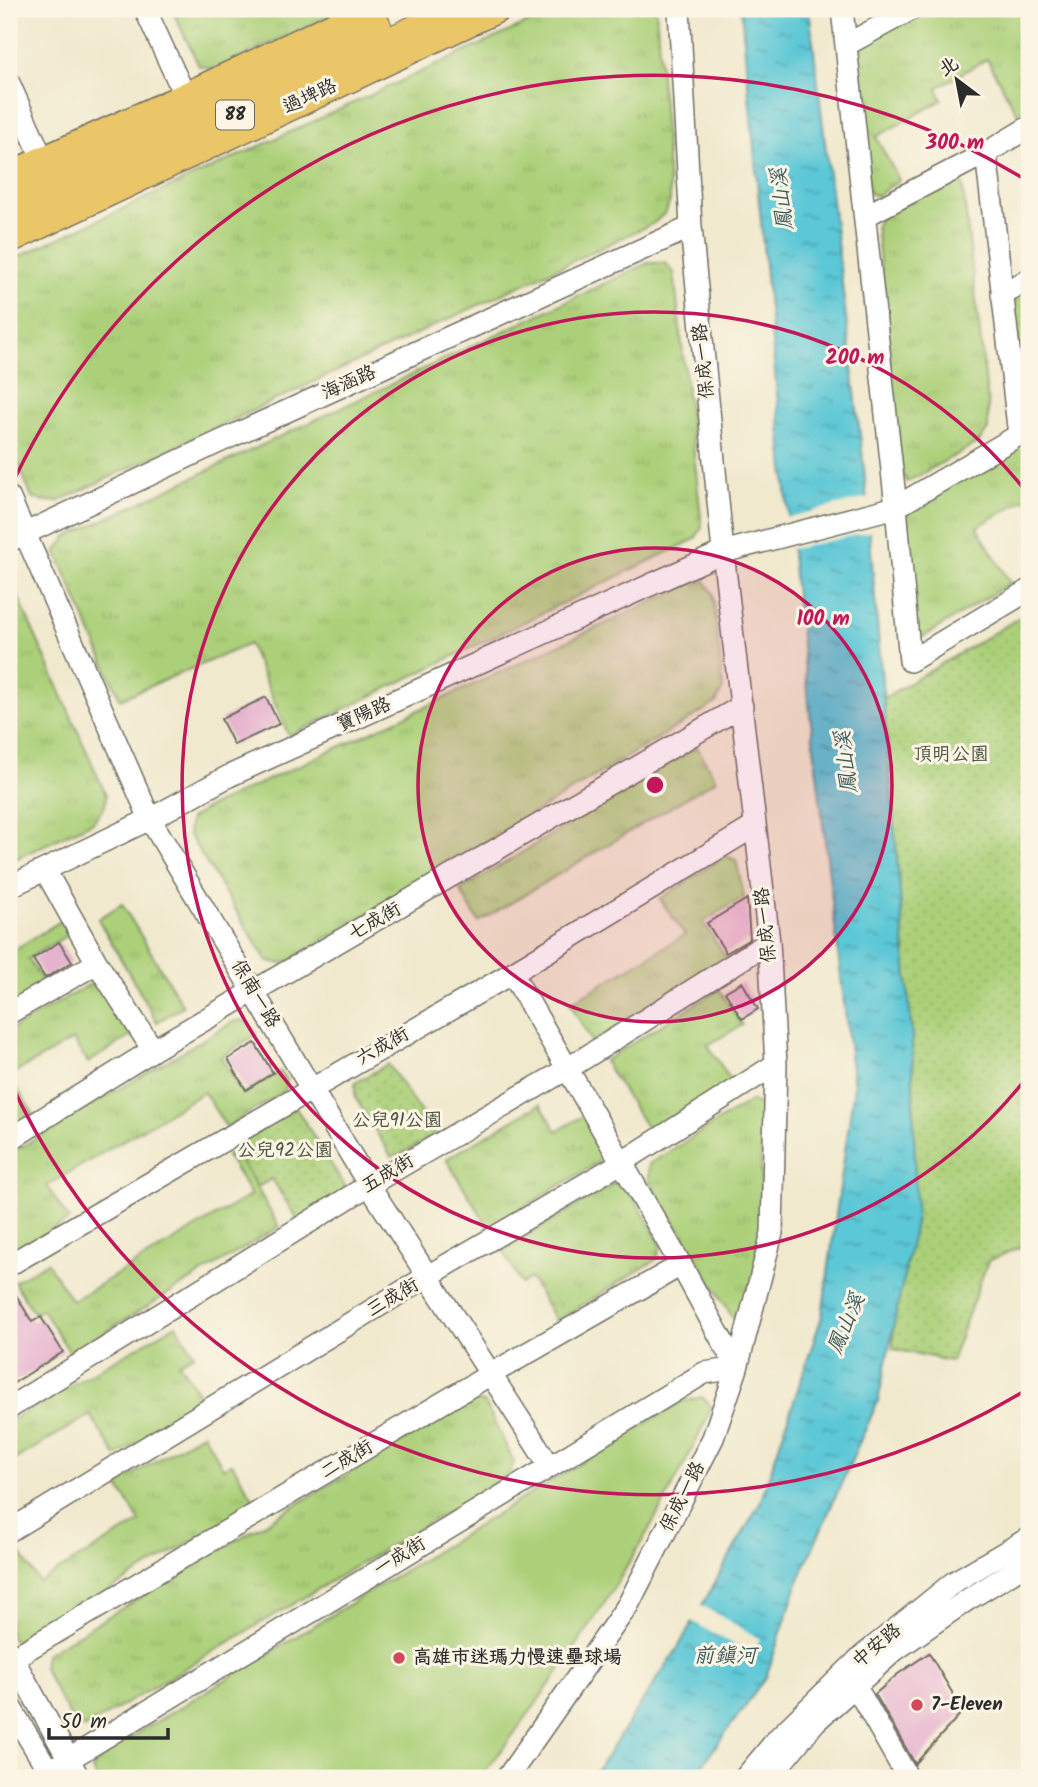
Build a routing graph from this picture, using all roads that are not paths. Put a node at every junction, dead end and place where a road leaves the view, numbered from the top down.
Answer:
1 (145, 9) edge
2 (368, 9) edge
3 (414, 9) edge
4 (461, 9) edge
5 (498, 9) edge
6 (679, 9) edge
7 (842, 9) edge
8 (912, 9) edge
9 (846, 45) junction
10 (9, 83) edge
11 (185, 96) junction
12 (1029, 127) edge
13 (986, 153) junction
14 (43, 160) junction
15 (9, 175) edge
16 (9, 192) edge
17 (865, 216) junction
18 (9, 220) edge
19 (691, 227) junction
20 (9, 240) edge
21 (1029, 279) edge
22 (1002, 295) junction
23 (1024, 432) edge
24 (9, 497) edge
25 (896, 507) junction
26 (17, 537) edge
27 (723, 552) junction
28 (1029, 590) edge
29 (742, 706) junction
30 (150, 819) junction
31 (755, 826) junction
32 (45, 870) junction
33 (9, 887) edge
34 (769, 942) junction
35 (97, 963) junction
36 (512, 973) junction
37 (254, 993) junction
38 (9, 1013) edge
39 (153, 1050) junction
40 (776, 1064) junction
41 (567, 1069) junction
42 (311, 1088) junction
43 (9, 1140) edge
44 (621, 1163) junction
45 (369, 1185) junction
46 (9, 1265) edge
47 (681, 1265) junction
48 (428, 1276) junction
49 (737, 1368) junction
50 (491, 1374) junction
51 (9, 1408) edge
52 (549, 1465) junction
53 (9, 1531) edge
54 (1029, 1538) edge
55 (1029, 1562) edge
56 (11, 1654) edge
57 (850, 1680) junction
58 (9, 1705) edge
59 (74, 1770) edge
60 (47, 1776) edge
61 (507, 1778) edge
62 (745, 1778) edge
63 (769, 1778) edge
64 (908, 1778) edge

1 - 11 street
2 - 11 main road
3 - 16 highway, 88
4 - 18 highway, 88
5 - 20 main road, 過埤路
6 - 19 street, 保成一路
7 - 9 street
8 - 9 street
9 - 17 street
10 - 14 street
11 - 14 main road
12 - 13 street
13 - 17 street
13 - 22 street
14 - 15 main road
17 - 25 street
19 - 26 street, 海涵路
19 - 27 street, 保成一路
21 - 22 street
22 - 23 street
23 - 25 street, 寶陽路
24 - 26 street, 保南一路
25 - 27 street, 寶陽路
25 - 28 street
26 - 30 street, 保南一路
27 - 29 street, 保成一路
27 - 30 street, 寶陽路
29 - 31 street, 保成一路
29 - 37 street, 七成街
30 - 32 street, 寶陽路
30 - 37 street, 保南一路
31 - 34 street, 保成一路
31 - 36 street, 六成街
32 - 33 street, 寶陽路
32 - 35 street
34 - 40 street, 保成一路
34 - 41 street, 五成街
35 - 38 street
35 - 39 street
36 - 41 street
36 - 42 street, 六成街
37 - 39 street, 七成街
37 - 42 street, 保南一路
39 - 43 street, 七成街
40 - 44 street, 三成街
40 - 49 street, 保成一路
41 - 44 street
41 - 45 street, 五成街
42 - 45 street, 保南一路
42 - 46 street, 六成街
44 - 47 street
44 - 48 street, 三成街
45 - 48 street, 保南一路
45 - 51 street, 五成街
47 - 49 street
47 - 50 street, 二成街
48 - 50 street, 保南一路
48 - 53 street, 三成街
49 - 52 street, 一成街
49 - 61 street, 保成一路
50 - 52 street, 保南一路
50 - 56 street, 二成街
52 - 59 street, 一成街
54 - 57 street, 中安路
55 - 57 street, 中安路
56 - 59 street
57 - 62 street, 中安路
57 - 63 street, 中安路
57 - 64 street
58 - 60 street
59 - 60 street, 一成街

